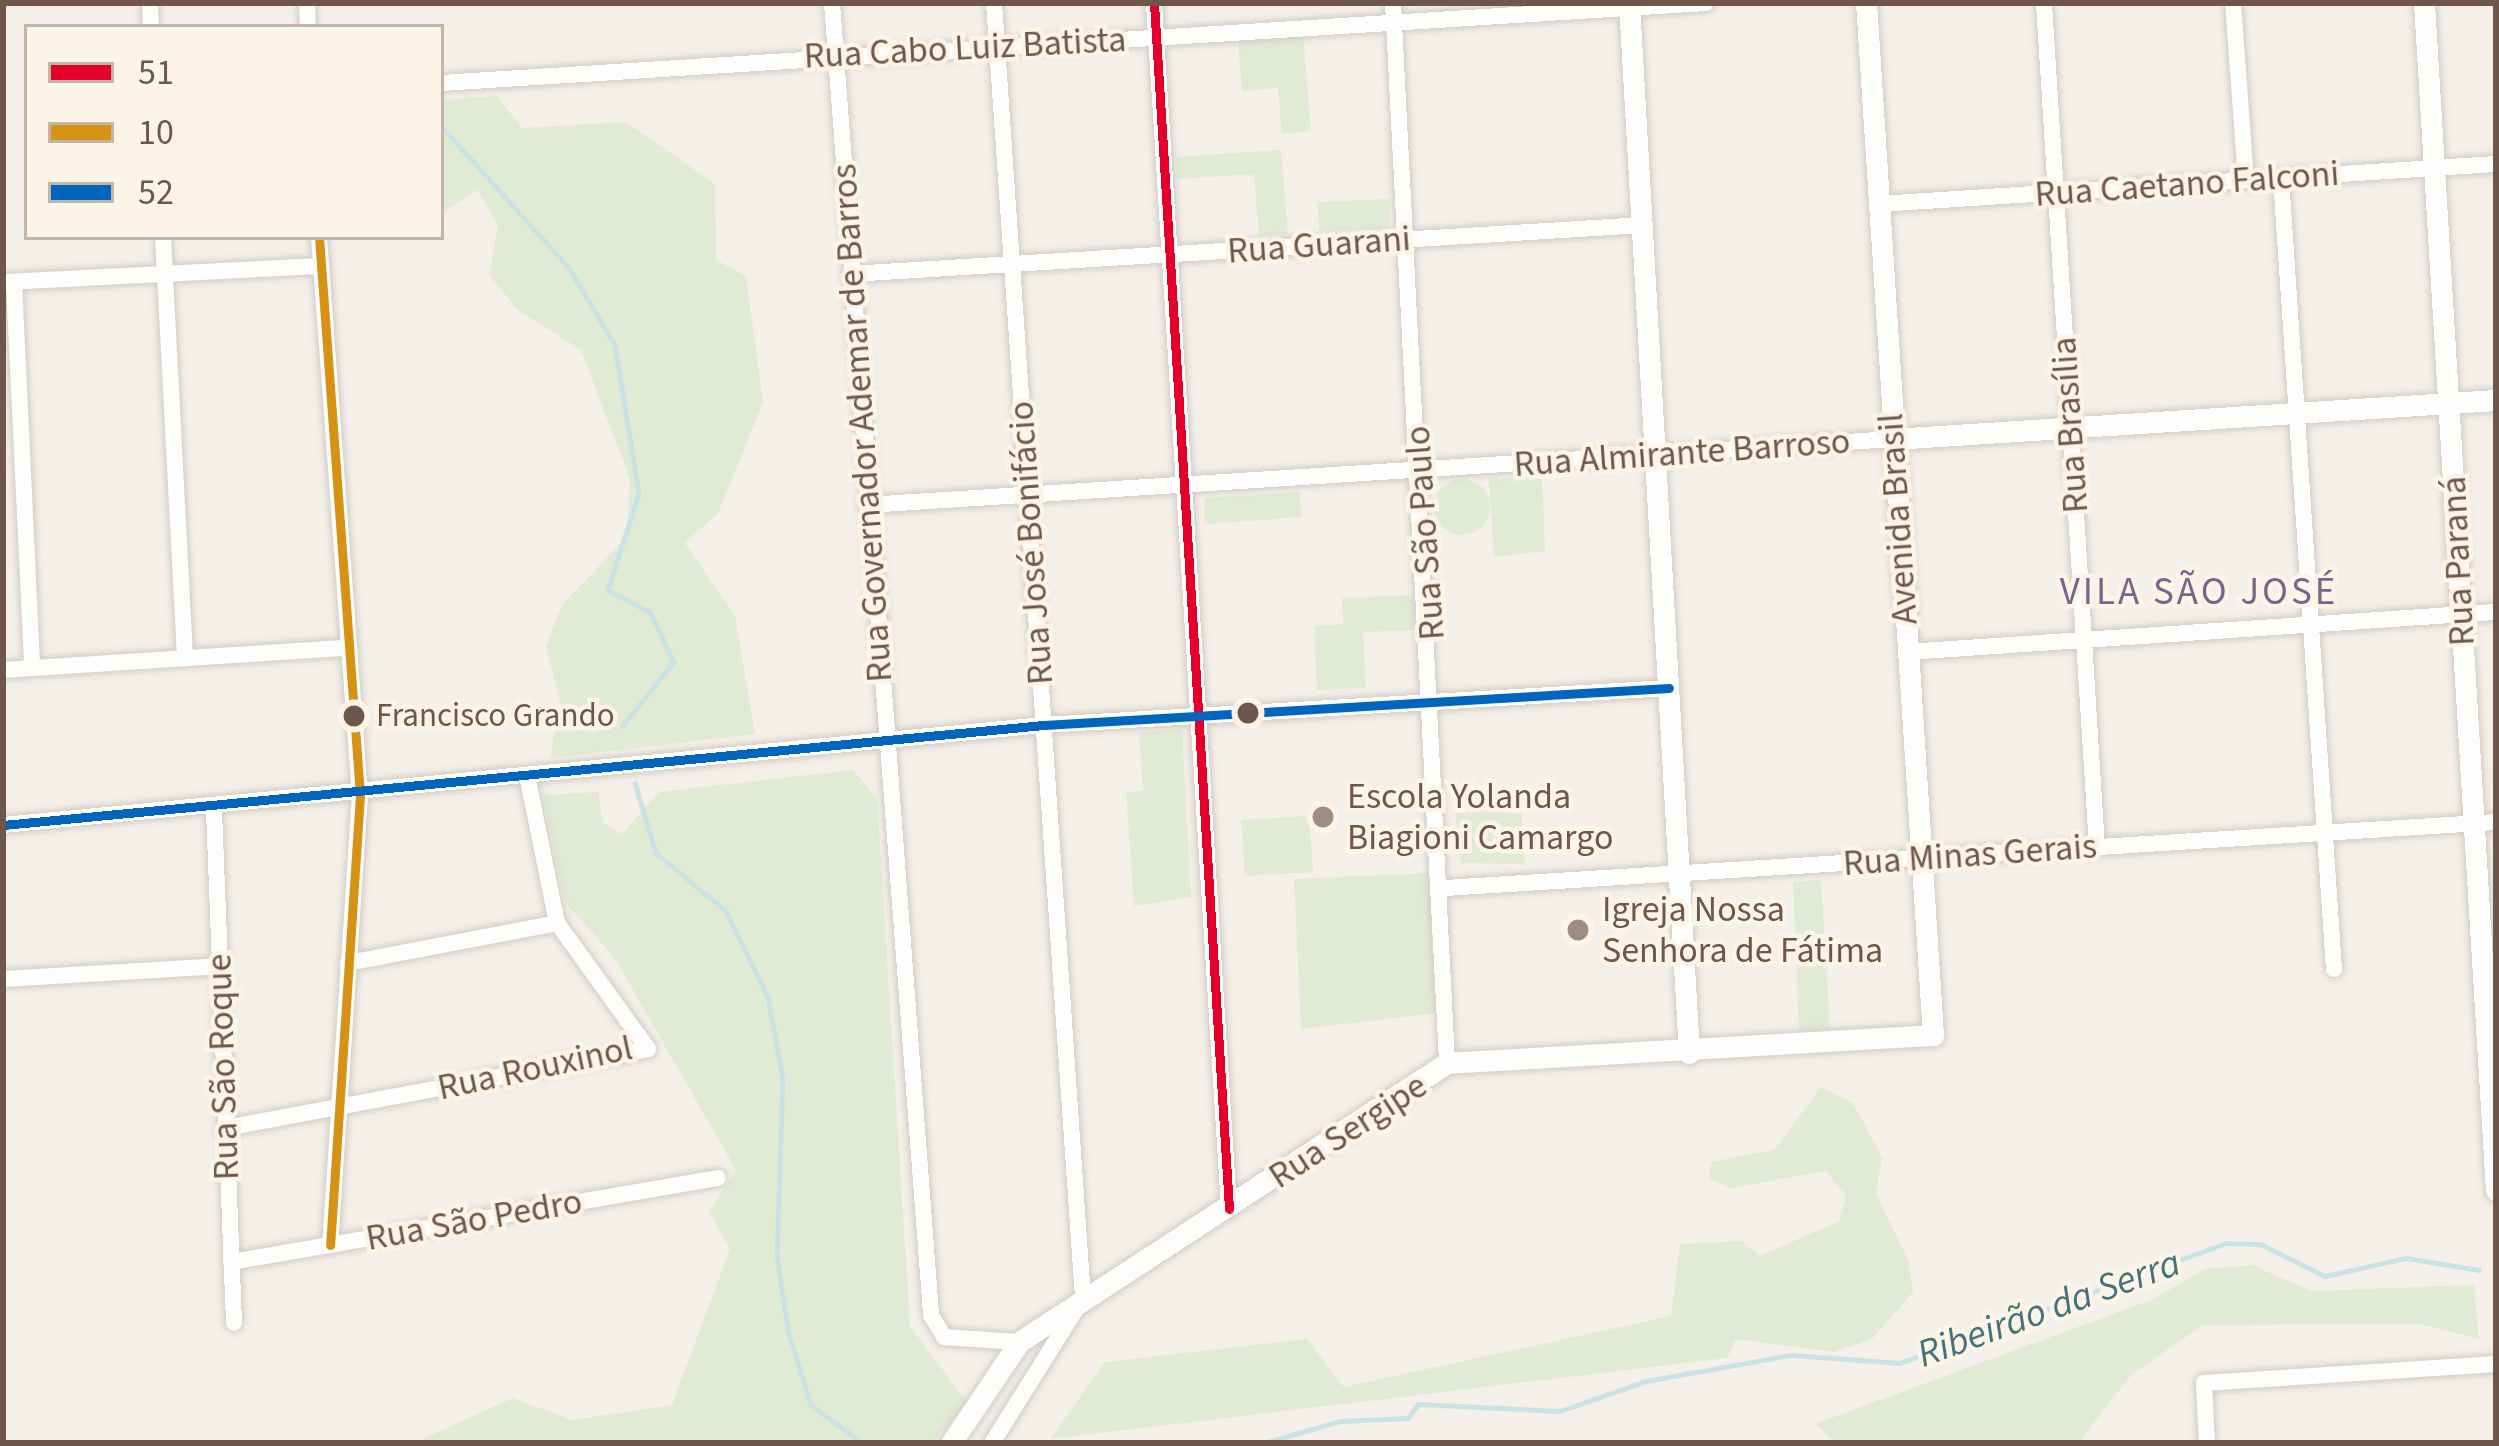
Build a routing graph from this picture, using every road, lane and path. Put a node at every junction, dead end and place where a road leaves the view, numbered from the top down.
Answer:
1 (832, 3) edge
2 (994, 3) edge
3 (1154, 3) edge
4 (1705, 3) edge
5 (1866, 3) edge
6 (2044, 3) edge
7 (2233, 3) edge
8 (2424, 3) edge
9 (1629, 5) edge
10 (1393, 13) edge
11 (1156, 37) junction
12 (997, 46) junction
13 (836, 56) junction
14 (444, 82) edge
15 (2496, 164) edge
16 (2434, 168) junction
17 (2281, 178) junction
18 (2246, 180) junction
19 (2056, 193) junction
20 (1879, 204) junction
21 (1642, 225) junction
22 (1407, 239) junction
23 (163, 240) edge
24 (319, 240) edge
25 (1172, 254) junction
26 (1012, 263) junction
27 (321, 266) junction
28 (165, 274) junction
29 (851, 274) junction
30 (8, 282) edge
31 (2496, 400) edge
32 (2448, 403) junction
33 (2296, 413) junction
34 (2070, 428) junction
35 (1893, 439) junction
36 (1656, 454) junction
37 (1422, 470) junction
38 (1185, 485) junction
39 (1028, 495) junction
40 (867, 505) junction
41 (2496, 613) edge
42 (2461, 615) junction
43 (2311, 624) junction
44 (2084, 640) junction
45 (346, 648) junction
46 (1907, 652) junction
47 (185, 658) junction
48 (32, 668) junction
49 (3, 670) edge
50 (1669, 688) junction
51 (1436, 702) junction
52 (1199, 716) junction
53 (1044, 725) junction
54 (884, 740) junction
55 (527, 776) junction
56 (360, 795) junction
57 (214, 811) junction
58 (2485, 823) edge
59 (3, 825) edge
60 (2324, 833) junction
61 (2097, 847) junction
62 (1921, 858) junction
63 (1679, 873) junction
64 (1445, 887) junction
65 (557, 923) junction
66 (349, 963) junction
67 (219, 967) junction
68 (2334, 969) dead end
69 (3, 979) edge
70 (1933, 1035) joint
71 (1689, 1052) junction
72 (1447, 1063) junction
73 (339, 1106) junction
74 (226, 1128) junction
75 (718, 1178) dead end
76 (2496, 1190) edge
77 (1228, 1208) junction
78 (330, 1245) junction
79 (231, 1262) junction
80 (1083, 1298) junction
81 (234, 1323) dead end
82 (1019, 1342) junction
83 (2496, 1364) edge
84 (954, 1438) edge
85 (992, 1443) edge
86 (2207, 1443) edge

1 - 13 street, Rua Governador Ademar de Barros
2 - 12 street, Rua José Bonifácio
3 - 11 street
4 - 9 street, Rua Cabo Luiz Batista
5 - 20 street, Avenida Brasil
6 - 19 street, Rua Brasília
7 - 18 street
8 - 16 street, Rua Paraná
9 - 10 street, Rua Cabo Luiz Batista
9 - 21 street
10 - 11 street, Rua Cabo Luiz Batista
10 - 22 street, Rua São Paulo
11 - 12 street, Rua Cabo Luiz Batista
11 - 25 street
12 - 13 street, Rua Cabo Luiz Batista
12 - 26 street, Rua José Bonifácio
13 - 14 street, Rua Cabo Luiz Batista
13 - 29 street, Rua Governador Ademar de Barros
15 - 16 street, Rua Caetano Falconi
16 - 17 street, Rua Caetano Falconi
16 - 32 street, Rua Paraná
17 - 18 street, Rua Caetano Falconi
17 - 33 street
18 - 19 street, Rua Caetano Falconi
19 - 20 street, Rua Caetano Falconi
19 - 34 street, Rua Brasília
20 - 35 street, Avenida Brasil
21 - 22 street, Rua Guarani
21 - 36 street
22 - 25 street, Rua Guarani
22 - 37 street, Rua São Paulo
23 - 28 street
24 - 27 street
25 - 26 street, Rua Guarani
25 - 38 street
26 - 29 street, Rua Guarani
26 - 39 street, Rua José Bonifácio
27 - 28 street
27 - 45 street
28 - 30 street
28 - 47 street
29 - 40 street, Rua Governador Ademar de Barros
30 - 48 street
31 - 32 street, Rua Almirante Barroso
32 - 33 street, Rua Almirante Barroso
32 - 42 street, Rua Paraná
33 - 34 street, Rua Almirante Barroso
33 - 43 street
34 - 35 street, Rua Almirante Barroso
34 - 44 street, Rua Brasília
35 - 36 street, Rua Almirante Barroso
35 - 46 street, Avenida Brasil
36 - 37 street, Rua Almirante Barroso
36 - 50 street
37 - 38 street, Rua Almirante Barroso
37 - 51 street, Rua São Paulo
38 - 39 street, Rua Almirante Barroso
38 - 52 street
39 - 40 street, Rua Almirante Barroso
39 - 53 street, Rua José Bonifácio
40 - 54 street, Rua Governador Ademar de Barros
41 - 42 street
42 - 43 street
42 - 58 street, Rua Paraná
43 - 44 street
43 - 60 street
44 - 46 street
44 - 61 street, Rua Brasília
45 - 47 street
45 - 56 street
46 - 62 street, Avenida Brasil
47 - 48 street
48 - 49 street
50 - 51 street
50 - 63 street
51 - 52 street
51 - 64 street, Rua São Paulo
52 - 53 street
52 - 77 street
53 - 54 street
53 - 80 street, Rua José Bonifácio
54 - 55 street
54 - 82 street, Rua Governador Ademar de Barros
55 - 56 street
55 - 65 street, Rua Rouxinol
56 - 57 street
56 - 66 street
57 - 59 street
57 - 67 street, Rua São Roque
58 - 60 street, Rua Minas Gerais
58 - 76 street, Rua Paraná
60 - 61 street, Rua Minas Gerais
60 - 68 street
61 - 62 street, Rua Minas Gerais
62 - 63 street, Rua Minas Gerais
62 - 70 street, Avenida Brasil
63 - 64 street, Rua Minas Gerais
63 - 71 street
64 - 72 street, Rua São Paulo
65 - 66 street
65 - 73 street, Rua Rouxinol
66 - 73 street
67 - 69 street
67 - 74 street, Rua São Roque
70 - 71 street, Rua Sergipe
71 - 72 street, Rua Sergipe
72 - 77 street, Rua Sergipe
73 - 74 street
73 - 78 street
74 - 79 street, Rua São Roque
75 - 78 street, Rua São Pedro
77 - 80 street, Rua Sergipe
78 - 79 street, Rua São Pedro
79 - 81 street, Rua São Roque
80 - 82 street, Rua Sergipe
80 - 85 street
82 - 84 street
83 - 86 street

